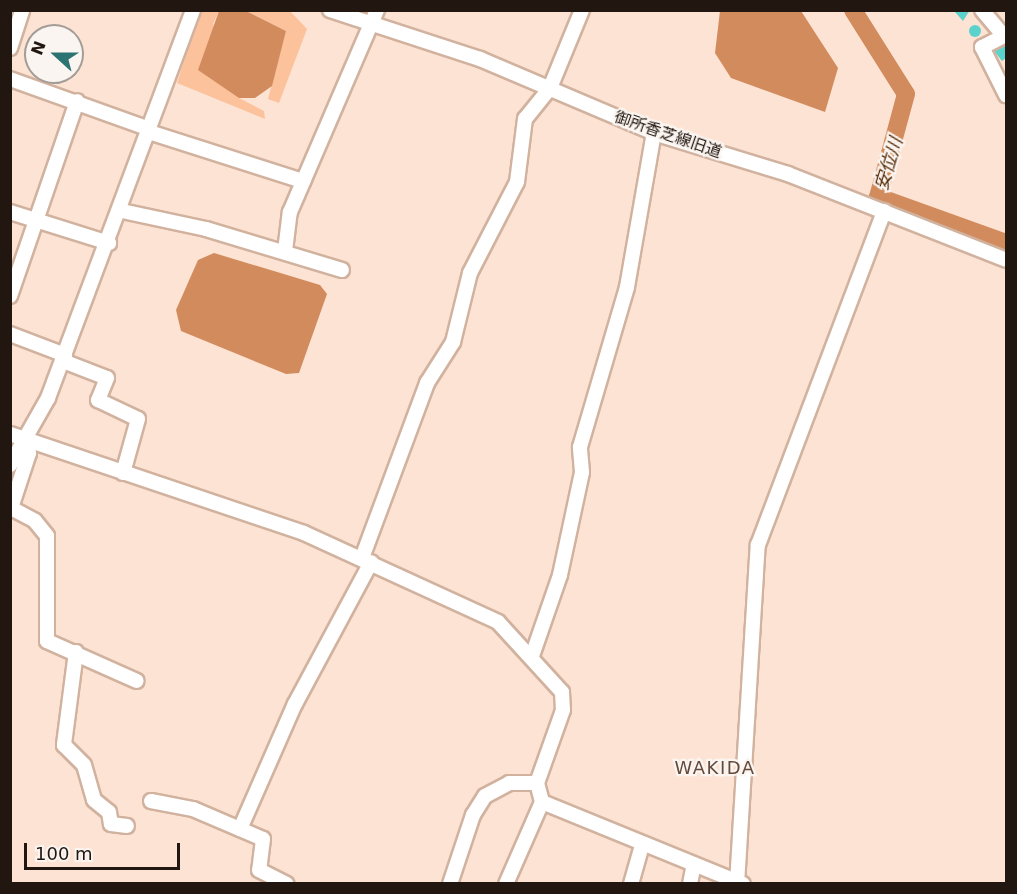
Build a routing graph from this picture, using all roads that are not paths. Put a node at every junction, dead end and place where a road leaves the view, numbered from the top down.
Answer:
1 (22, 10) edge
2 (194, 10) edge
3 (330, 10) edge
4 (582, 10) edge
5 (982, 10) edge
6 (374, 17) edge
7 (1005, 35) edge
8 (10, 48) edge
9 (10, 79) edge
10 (550, 88) junction
11 (1006, 95) edge
12 (76, 101) junction
13 (150, 131) junction
14 (654, 133) junction
15 (303, 181) junction
16 (122, 211) junction
17 (10, 212) edge
18 (884, 212) junction
19 (35, 220) junction
20 (110, 243) junction
21 (285, 251) junction
22 (1006, 260) edge
23 (342, 270) dead end
24 (10, 296) edge
25 (10, 334) edge
26 (64, 358) junction
27 (10, 434) edge
28 (25, 441) junction
29 (10, 465) edge
30 (123, 473) junction
31 (366, 560) junction
32 (76, 652) junction
33 (532, 656) junction
34 (137, 681) dead end
35 (537, 783) junction
36 (151, 801) dead end
37 (542, 802) junction
38 (127, 826) dead end
39 (240, 829) junction
40 (642, 845) junction
41 (694, 864) junction
42 (455, 882) edge
43 (739, 883) edge
44 (287, 884) edge
45 (506, 884) edge
46 (631, 884) edge
47 (690, 884) edge

1 - 8 street
2 - 13 street
3 - 6 street, 御所香芝線旧道
4 - 10 street
5 - 7 street
6 - 10 street, 御所香芝線旧道
6 - 15 street
7 - 11 street
9 - 12 street
10 - 14 street, 御所香芝線旧道
10 - 31 street
12 - 13 street
12 - 19 street
13 - 15 street
13 - 16 street
14 - 18 street, 御所香芝線旧道
14 - 33 street
15 - 21 street
16 - 20 street
16 - 21 street
17 - 19 street
18 - 22 street, 御所香芝線旧道
18 - 43 street
19 - 20 street
19 - 24 street
20 - 26 street
21 - 23 street
25 - 26 street
26 - 28 street
26 - 30 street
27 - 28 street
28 - 29 street
28 - 30 street
28 - 32 street
30 - 31 street
31 - 33 street
31 - 39 street
32 - 34 street
32 - 38 street
33 - 35 street
35 - 37 street
35 - 42 street
36 - 39 street
37 - 40 street
37 - 45 street
39 - 44 street
40 - 41 street
40 - 46 street
41 - 43 street
41 - 47 street

